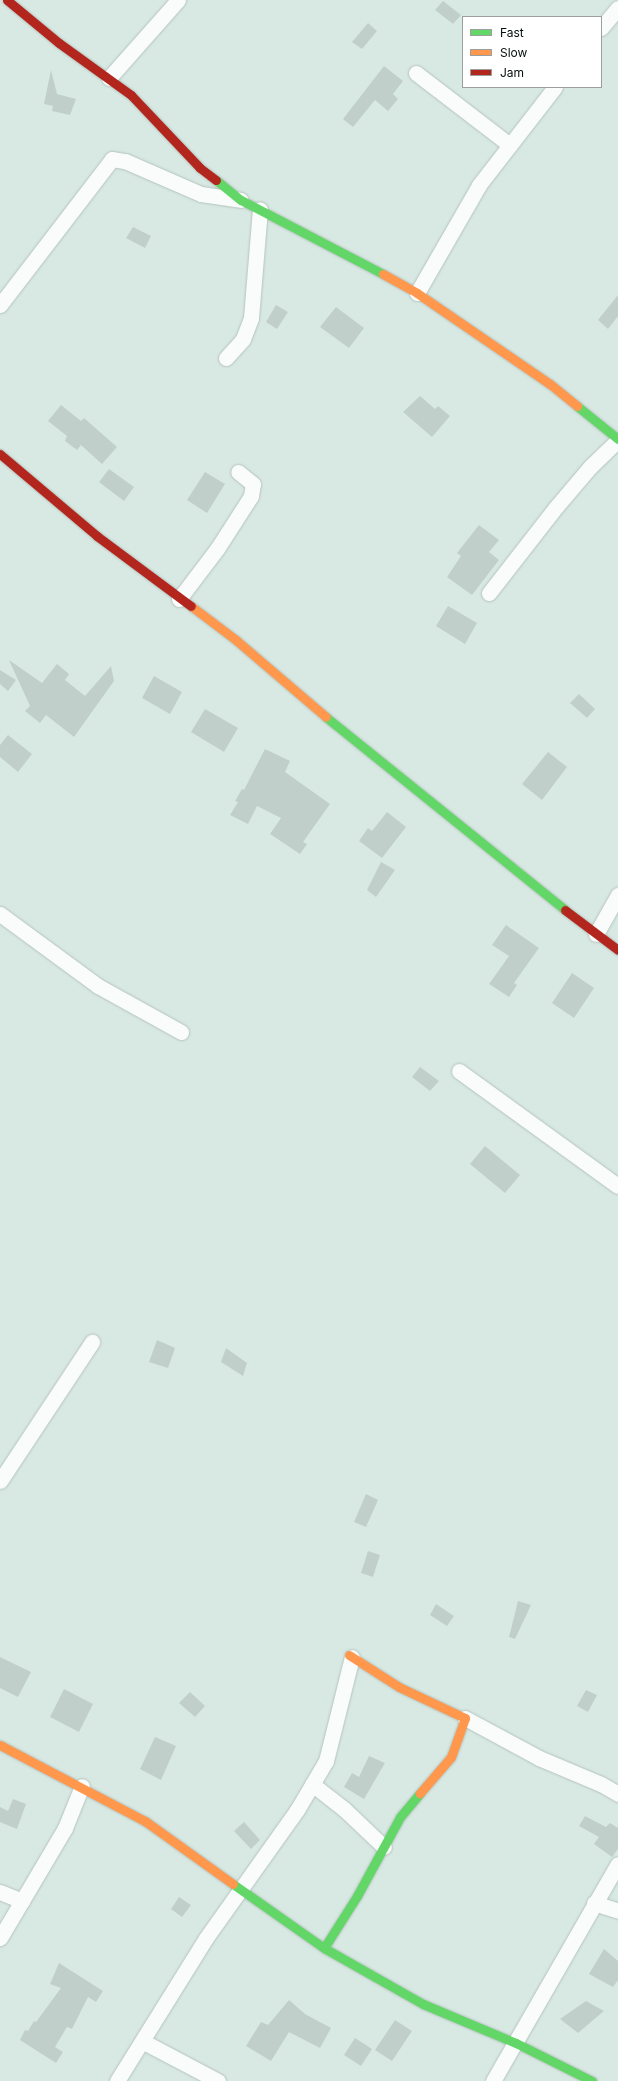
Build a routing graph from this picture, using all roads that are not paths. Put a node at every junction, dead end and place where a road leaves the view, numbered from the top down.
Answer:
1 (7, 0) edge
2 (178, 0) edge
3 (618, 8) edge
4 (602, 27) edge
5 (416, 73) dead end
6 (109, 78) junction
7 (554, 88) edge
8 (510, 145) junction
9 (241, 200) junction
10 (260, 209) junction
11 (417, 293) junction
12 (0, 305) edge
13 (226, 358) dead end
14 (618, 440) edge
15 (0, 454) edge
16 (238, 472) dead end
17 (489, 593) dead end
18 (179, 599) junction
19 (618, 895) edge
20 (0, 914) edge
21 (596, 934) junction
22 (618, 950) edge
23 (181, 1032) dead end
24 (460, 1071) dead end
25 (618, 1186) edge
26 (92, 1342) dead end
27 (0, 1481) edge
28 (350, 1656) joint
29 (466, 1718) junction
30 (0, 1745) edge
31 (312, 1784) junction
32 (82, 1786) junction
33 (618, 1794) edge
34 (384, 1847) junction
35 (618, 1864) edge
36 (240, 1888) junction
37 (0, 1892) edge
38 (22, 1902) junction
39 (594, 1903) junction
40 (618, 1911) edge
41 (0, 1938) edge
42 (324, 1948) junction
43 (142, 2041) junction
44 (516, 2043) junction
45 (117, 2081) edge
46 (218, 2081) edge
47 (493, 2081) edge
48 (592, 2081) edge

1 - 6 street
2 - 6 street
3 - 4 street
5 - 8 street
6 - 9 street
7 - 8 street
8 - 11 street
9 - 10 street
9 - 12 street
10 - 11 street
10 - 13 street
11 - 14 street
14 - 17 street
15 - 18 street
16 - 18 street
18 - 21 street
19 - 21 street
20 - 23 street
21 - 22 street
24 - 25 street
26 - 27 street
28 - 29 street
28 - 31 street
29 - 33 street
29 - 34 street
30 - 32 street
31 - 34 street
31 - 36 street
32 - 36 street
32 - 38 street
34 - 42 street
35 - 39 street
36 - 42 street
36 - 43 street
37 - 38 street
38 - 41 street
39 - 40 street
39 - 44 street
42 - 44 street
43 - 45 street
43 - 46 street
44 - 47 street
44 - 48 street

